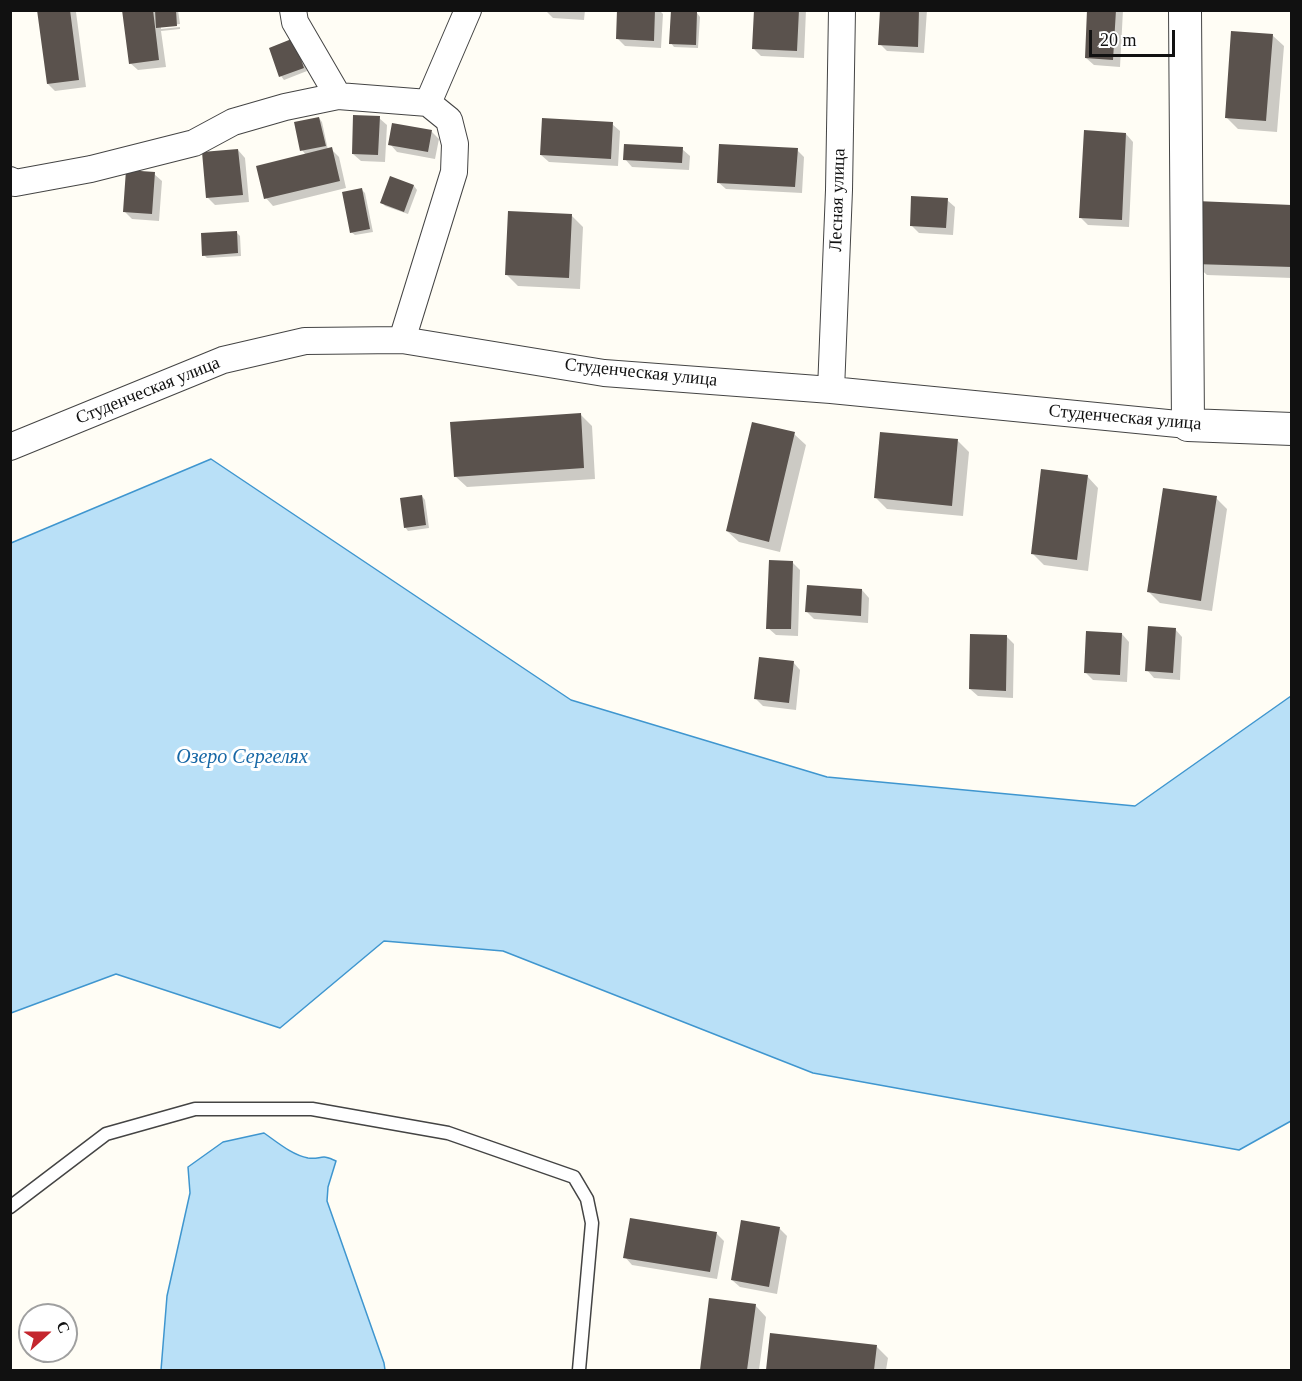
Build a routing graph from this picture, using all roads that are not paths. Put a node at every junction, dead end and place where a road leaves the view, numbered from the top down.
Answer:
1 (292, 10) edge
2 (468, 10) edge
3 (842, 10) edge
4 (1185, 10) edge
5 (339, 96) junction
6 (428, 103) junction
7 (10, 180) edge
8 (402, 340) junction
9 (831, 390) junction
10 (1188, 425) junction
11 (1292, 429) edge
12 (10, 447) edge
13 (10, 1207) edge
14 (579, 1371) edge

1 - 5 street
2 - 6 street
3 - 9 street, Лесная улица
4 - 10 street
5 - 6 street
5 - 7 street
6 - 8 street
8 - 9 street, Студенческая улица
8 - 12 street, Студенческая улица
9 - 10 street, Студенческая улица
10 - 11 street, Студенческая улица
13 - 14 lane

